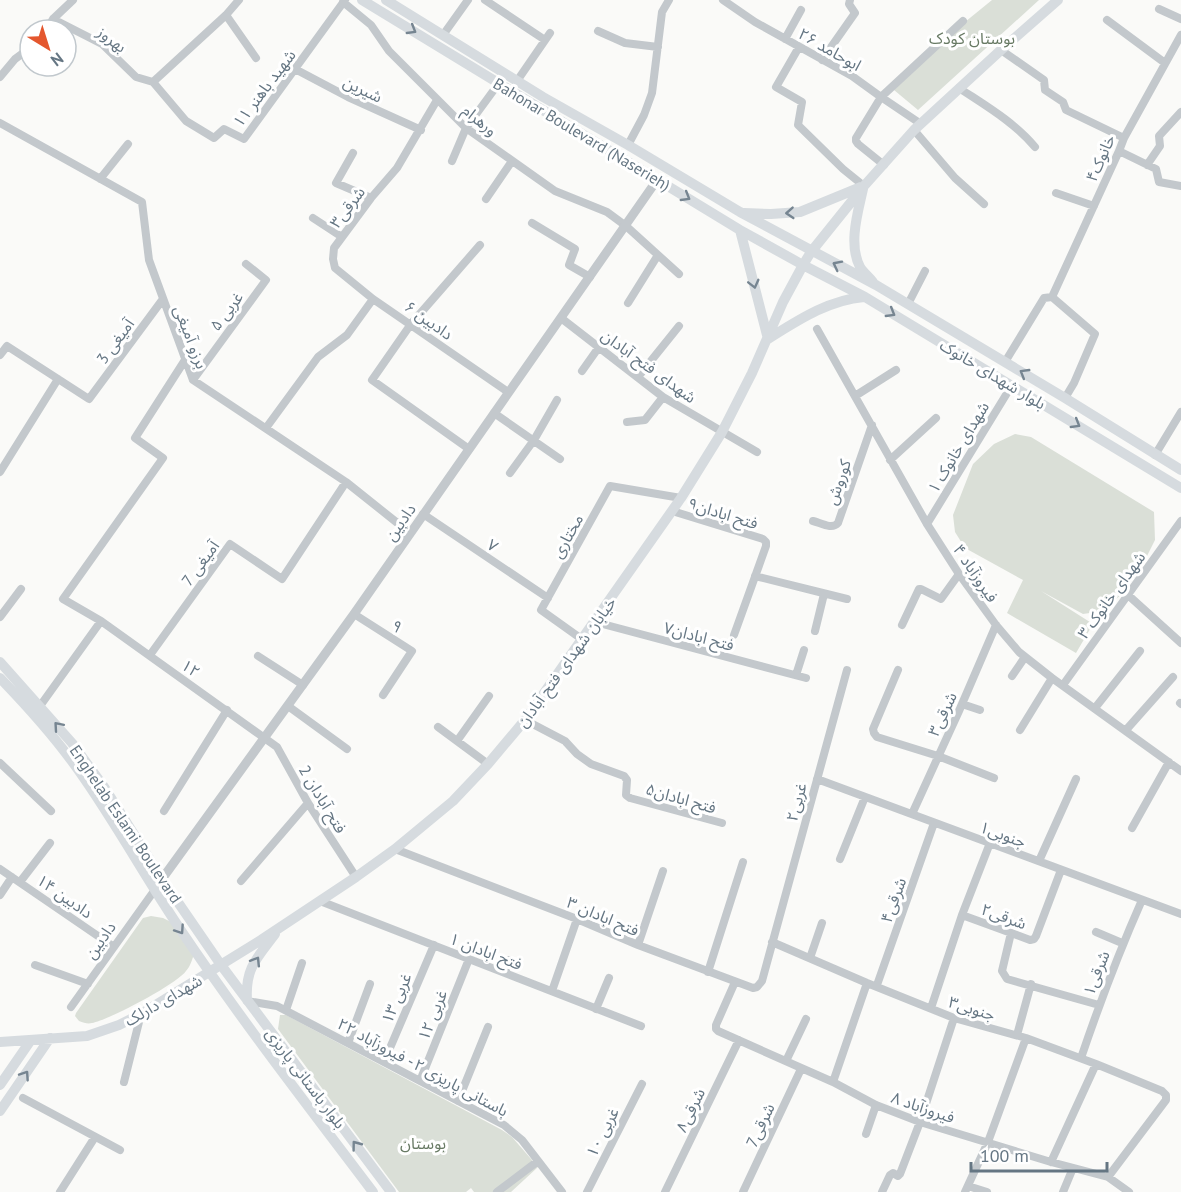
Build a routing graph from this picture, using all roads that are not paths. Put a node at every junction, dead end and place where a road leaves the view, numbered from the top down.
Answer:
1 (73, 0) edge
2 (239, 0) edge
3 (362, 0) edge
4 (386, 0) edge
5 (468, 0) edge
6 (485, 0) edge
7 (669, 0) edge
8 (850, 0) edge
9 (1058, 0) edge
10 (344, 1) edge
11 (729, 1) edge
12 (1159, 9) dead end
13 (801, 10) dead end
14 (226, 15) junction
15 (55, 18) edge
16 (1181, 19) edge
17 (1107, 20) dead end
18 (963, 21) dead end
19 (598, 31) dead end
20 (78, 32) edge
21 (443, 35) junction
22 (785, 39) junction
23 (1180, 39) edge
24 (658, 47) junction
25 (800, 47) junction
26 (1001, 50) junction
27 (18, 57) edge
28 (256, 58) dead end
29 (822, 60) junction
30 (1165, 63) junction
31 (295, 69) junction
32 (0, 77) edge
33 (517, 81) junction
34 (153, 82) junction
35 (499, 83) junction
36 (959, 88) junction
37 (880, 97) junction
38 (437, 100) junction
39 (1181, 112) edge
40 (0, 123) edge
41 (918, 127) junction
42 (466, 128) junction
43 (421, 130) junction
44 (1124, 138) junction
45 (128, 144) dead end
46 (628, 145) junction
47 (1035, 147) dead end
48 (1119, 151) junction
49 (353, 153) dead end
50 (513, 160) junction
51 (452, 161) dead end
52 (884, 165) junction
53 (1147, 165) junction
54 (100, 179) junction
55 (657, 180) junction
56 (864, 186) junction
57 (1181, 186) edge
58 (1056, 193) dead end
59 (371, 198) junction
60 (486, 199) dead end
61 (984, 204) dead end
62 (1094, 206) junction
63 (740, 212) junction
64 (313, 218) dead end
65 (532, 223) dead end
66 (626, 226) junction
67 (740, 230) junction
68 (342, 237) junction
69 (480, 245) dead end
70 (811, 252) junction
71 (658, 255) junction
72 (246, 264) dead end
73 (803, 265) junction
74 (335, 268) joint
75 (926, 271) dead end
76 (679, 274) dead end
77 (590, 277) junction
78 (876, 285) junction
79 (865, 297) junction
80 (1052, 297) junction
81 (163, 299) junction
82 (373, 299) junction
83 (628, 303) dead end
84 (908, 304) junction
85 (561, 318) junction
86 (411, 324) junction
87 (679, 326) dead end
88 (817, 329) dead end
89 (768, 339) junction
90 (599, 347) junction
91 (0, 355) edge
92 (185, 360) junction
93 (1005, 362) junction
94 (896, 370) dead end
95 (582, 371) dead end
96 (638, 377) junction
97 (58, 379) junction
98 (193, 380) junction
99 (1012, 385) junction
100 (508, 392) junction
101 (855, 396) junction
102 (663, 397) junction
103 (1065, 398) junction
104 (557, 400) dead end
105 (1181, 412) edge
106 (494, 413) junction
107 (936, 418) dead end
108 (627, 422) dead end
109 (872, 425) junction
110 (266, 429) junction
111 (722, 432) junction
112 (534, 440) junction
113 (469, 449) junction
114 (757, 452) dead end
115 (1155, 455) junction
116 (560, 459) dead end
117 (890, 460) junction
118 (1181, 470) edge
119 (0, 472) edge
120 (510, 473) dead end
121 (346, 482) junction
122 (1181, 488) edge
123 (681, 498) junction
124 (672, 511) junction
125 (423, 514) junction
126 (813, 521) dead end
127 (1181, 521) edge
128 (927, 524) junction
129 (411, 532) junction
130 (959, 574) junction
131 (755, 576) junction
132 (21, 590) dead end
133 (824, 594) junction
134 (1128, 595) junction
135 (548, 598) junction
136 (847, 599) dead end
137 (354, 614) junction
138 (0, 617) edge
139 (101, 621) junction
140 (595, 622) junction
141 (996, 625) junction
142 (902, 626) dead end
143 (815, 631) dead end
144 (734, 635) dead end
145 (583, 640) junction
146 (1181, 643) edge
147 (804, 650) dead end
148 (1140, 651) dead end
149 (150, 655) junction
150 (258, 656) dead end
151 (1025, 657) junction
152 (0, 662) edge
153 (847, 670) dead end
154 (898, 670) dead end
155 (796, 675) junction
156 (1012, 676) dead end
157 (1173, 676) dead end
158 (807, 678) dead end
159 (1052, 678) junction
160 (1, 682) edge
161 (303, 685) junction
162 (1063, 685) junction
163 (383, 695) dead end
164 (489, 696) dead end
165 (962, 704) junction
166 (40, 706) junction
167 (288, 706) junction
168 (1095, 708) junction
169 (227, 710) junction
170 (980, 710) dead end
171 (525, 720) junction
172 (438, 728) dead end
173 (1020, 729) dead end
174 (1126, 730) junction
175 (265, 737) junction
176 (457, 741) junction
177 (347, 748) dead end
178 (938, 756) junction
179 (1169, 762) junction
180 (0, 763) edge
181 (80, 763) junction
182 (488, 764) junction
183 (1181, 771) edge
184 (994, 778) dead end
185 (817, 779) junction
186 (1076, 779) dead end
187 (865, 796) junction
188 (308, 803) junction
189 (164, 810) dead end
190 (51, 811) dead end
191 (912, 814) junction
192 (934, 823) junction
193 (722, 824) dead end
194 (1132, 828) dead end
195 (50, 843) dead end
196 (990, 843) junction
197 (394, 849) junction
198 (840, 859) dead end
199 (1039, 861) junction
200 (743, 862) dead end
201 (0, 869) edge
202 (1061, 870) junction
203 (663, 871) dead end
204 (12, 877) junction
205 (356, 877) junction
206 (162, 879) junction
207 (241, 881) dead end
208 (20, 882) junction
209 (154, 891) junction
210 (0, 896) edge
211 (1142, 900) junction
212 (321, 901) junction
213 (1181, 914) edge
214 (962, 915) junction
215 (578, 919) junction
216 (822, 923) dead end
217 (281, 927) junction
218 (1096, 932) dead end
219 (1011, 933) junction
220 (772, 942) junction
221 (1122, 943) junction
222 (434, 945) junction
223 (639, 945) junction
224 (114, 947) junction
225 (810, 958) junction
226 (469, 959) junction
227 (509, 960) dead end
228 (302, 963) dead end
229 (221, 964) junction
230 (35, 965) dead end
231 (209, 972) junction
232 (708, 972) junction
233 (505, 973) junction
234 (609, 978) dead end
235 (735, 982) junction
236 (867, 982) junction
237 (88, 984) junction
238 (370, 984) dead end
239 (1031, 984) junction
240 (877, 986) junction
241 (552, 991) junction
242 (248, 1001) junction
243 (1099, 1005) junction
244 (71, 1007) dead end
245 (931, 1008) junction
246 (236, 1009) junction
247 (596, 1009) junction
248 (286, 1010) junction
249 (141, 1014) junction
250 (806, 1018) dead end
251 (954, 1018) junction
252 (641, 1026) dead end
253 (488, 1027) dead end
254 (1017, 1035) junction
255 (50, 1038) junction
256 (1026, 1038) junction
257 (31, 1040) junction
258 (739, 1040) junction
259 (0, 1042) edge
260 (348, 1043) junction
261 (1081, 1058) junction
262 (786, 1061) junction
263 (384, 1062) junction
264 (1096, 1064) junction
265 (801, 1069) junction
266 (420, 1081) junction
267 (124, 1082) dead end
268 (833, 1082) junction
269 (642, 1083) dead end
270 (0, 1085) edge
271 (23, 1098) dead end
272 (458, 1101) junction
273 (876, 1105) junction
274 (0, 1111) edge
275 (920, 1122) junction
276 (866, 1134) dead end
277 (95, 1137) junction
278 (988, 1142) junction
279 (120, 1150) dead end
280 (538, 1161) junction
281 (1052, 1162) junction
282 (1073, 1168) junction
283 (1108, 1177) junction
284 (967, 1189) edge
285 (60, 1192) edge
286 (373, 1192) edge
287 (391, 1192) edge
288 (497, 1192) edge
289 (562, 1192) edge
290 (587, 1192) edge
291 (665, 1192) edge
292 (742, 1192) edge
293 (882, 1192) edge
294 (987, 1192) edge
295 (1063, 1192) edge
296 (1129, 1192) edge

1 - 15 street
2 - 14 street
3 -> 35 main road, Bahonar Boulevard (Naserieh)
4 - 21 main road, Bahonar Boulevard (Naserieh)
5 - 21 street
6 - 33 street
7 - 24 street
8 - 29 street
9 - 26 main road, خیابان شهدای فتح آبادان
10 - 31 street, شهید باهنر ۱۱
10 - 38 street, ورهرام
11 - 22 street, ابوحامد ۲۶
12 - 16 street
13 - 22 street
14 - 28 street
14 - 34 street
17 - 30 street
18 - 37 street
19 - 24 street
20 - 34 street, بهروز
21 - 33 main road, Bahonar Boulevard (Naserieh)
22 - 25 street, ابوحامد ۲۶
23 - 30 street, خانوک۴
24 - 46 street
25 - 29 street, ابوحامد ۲۶
25 - 56 street
26 - 36 main road, خیابان شهدای فتح آبادان
26 - 44 street
27 - 32 street
29 - 37 street, ابوحامد ۲۶
30 - 44 street, خانوک۴
31 - 34 street, شهید باهنر ۱۱
31 - 43 street, شیرین
33 - 46 main road, Bahonar Boulevard (Naserieh)
35 - 42 street
35 - 55 main road, Bahonar Boulevard (Naserieh)
36 - 41 main road, خیابان شهدای فتح آبادان
36 - 47 street
37 - 41 street, ابوحامد ۲۶
37 - 52 street
38 - 42 street, ورهرام
38 - 43 street, شرقی۳
39 - 53 street
40 - 54 street, برزو آمیغی
41 - 52 main road, خیابان شهدای فتح آبادان
41 - 61 street, ابوحامد ۲۶
42 - 50 street, ورهرام
42 - 51 street
43 - 59 street, شرقی۳
44 - 48 street, خانوک۴
45 - 54 street
46 - 63 main road, Bahonar Boulevard (Naserieh)
48 - 53 street
48 - 62 street, خانوک۴
49 - 59 street
50 - 60 street
50 - 66 street, ورهرام
52 - 56 main road, خیابان شهدای فتح آبادان
53 - 57 street
54 - 81 street, برزو آمیغی
55 - 66 street, دادبین
55 -> 67 main road, Bahonar Boulevard (Naserieh)
56 -> 63 main road
56 - 70 main road, خیابان شهدای فتح آبادان
56 - 78 main road
58 - 62 street
59 - 68 street, شرقی۳
62 - 80 street, خانوک۴
63 - 70 main road, Bahonar Boulevard (Naserieh)
64 - 68 street
65 - 77 street
66 - 71 street, ورهرام
66 - 77 street, دادبین
67 - 73 main road, Bahonar Boulevard (Naserieh)
67 -> 89 main road
68 - 74 street, شرقی۳
69 - 86 street
70 - 73 main road, خیابان شهدای فتح آبادان
78 -> 70 main road, بلوار شهدای خانوک
71 - 76 street, ورهرام
71 - 83 street
72 - 98 street, ۵ غربی
73 - 79 main road, بلوار شهدای خانوک
73 - 89 main road, خیابان شهدای فتح آبادان
74 - 82 street, دادبین ۶
75 - 84 street
77 - 85 street, دادبین
78 - 84 main road, بلوار شهدای خانوک
79 - 89 main road
79 -> 99 main road, بلوار شهدای خانوک
80 - 93 street, خانوک۴
80 - 103 street
81 - 92 street, برزو آمیغی
81 - 97 street, آمیغی 3
82 - 86 street, دادبین ۶
82 - 110 street
84 - 93 main road, بلوار شهدای خانوک
85 - 90 street, شهدای فتح آبادان
85 - 100 street, دادبین
86 - 100 street, دادبین ۶
86 - 113 street
87 - 96 street
88 - 101 street, فیروزآباد ۴
89 - 111 main road, خیابان شهدای فتح آبادان
90 - 95 street
90 - 96 street, شهدای فتح آبادان
91 - 97 street
92 - 98 street, برزو آمیغی
92 - 139 street, ۱۲
103 -> 93 main road, بلوار شهدای خانوک
94 - 101 street
96 - 102 street, شهدای فتح آبادان
97 - 119 street
98 - 110 street, برزو آمیغی
99 -> 122 main road, بلوار شهدای خانوک
99 - 128 street, شهدای خانوک ۱
100 - 106 street, دادبین
101 - 109 street, فیروزآباد ۴
102 - 108 street
102 - 111 street, شهدای فتح آبادان
103 - 115 main road, بلوار شهدای خانوک
104 - 112 street
105 - 115 street
106 - 112 street
106 - 113 street, دادبین
107 - 117 street
109 - 117 street, فیروزآباد ۴
109 - 126 street, کوروش
110 - 121 street, برزو آمیغی
111 - 114 street, شهدای فتح آبادان
111 - 123 main road, خیابان شهدای فتح آبادان
112 - 116 street
112 - 120 street
113 - 125 street, دادبین
115 - 118 main road, بلوار شهدای خانوک
117 - 128 street, فیروزآباد ۴
121 - 129 street, برزو آمیغی
121 - 149 street, آمیغی 7
123 - 124 main road, خیابان شهدای فتح آبادان
123 - 135 street, مختاری
124 - 131 street, فتح ابادان۹
124 - 140 main road, خیابان شهدای فتح آبادان
125 - 129 street, دادبین
125 - 135 street, ۷
127 - 134 street, شهدای خانوک ۳
128 - 130 street, فیروزآباد ۴
129 - 137 street, دادبین
130 - 141 street, فیروزآباد ۴
130 - 142 street
131 - 133 street
131 - 144 street, فتح ابادان۹
132 - 138 street
133 - 136 street
133 - 143 street
134 - 146 street
134 - 162 street, شهدای خانوک ۳
135 - 145 street
137 - 161 street, دادبین
137 - 163 street, ۹
139 - 149 street, ۱۲
139 - 166 street
140 - 145 main road, خیابان شهدای فتح آبادان
140 - 155 street, فتح ابادان۷
141 - 151 street, فیروزآباد ۴
141 - 165 street, شرقی۳
145 - 171 main road, خیابان شهدای فتح آبادان
147 - 155 street
148 - 168 street
149 - 169 street, ۱۲
150 - 161 street
151 - 156 street
151 - 159 street, فیروزآباد ۴
152 - 166 main road, Enghelab Eslami Boulevard
153 - 185 street, غربی۲
154 - 178 street
155 - 158 street, فتح ابادان۷
157 - 174 street
159 - 162 street, فیروزآباد ۴
159 - 173 street
160 - 181 main road, Enghelab Eslami Boulevard
161 - 167 street, دادبین
162 - 168 street, فیروزآباد ۴
164 - 176 street
165 - 170 street
165 - 178 street, شرقی۳
181 -> 166 main road, Enghelab Eslami Boulevard
167 - 175 street, دادبین
167 - 177 street
168 - 174 street, فیروزآباد ۴
169 - 175 street, ۱۲
169 - 189 street
171 - 182 main road, خیابان شهدای فتح آبادان
171 - 193 street, فتح ابادان۵
172 - 176 street
174 - 179 street, فیروزآباد ۴
175 - 188 street, فتح آبادان 2
175 - 206 street, دادبین
176 - 182 street
178 - 184 street
178 - 191 street, شرقی۳
179 - 183 street, فیروزآباد ۴
179 - 194 street
180 - 190 street
181 - 206 main road, Enghelab Eslami Boulevard
181 - 209 main road, Enghelab Eslami Boulevard
182 - 197 main road, خیابان شهدای فتح آبادان
185 - 187 street, جنوبی۱
185 - 220 street, غربی۲
186 - 199 street
187 - 191 street, جنوبی۱
187 - 198 street
188 - 205 street, فتح آبادان 2
188 - 207 street
191 - 192 street, جنوبی۱
192 - 196 street, جنوبی۱
192 - 240 street, شرقی۴
195 - 208 street
196 - 199 street, جنوبی۱
196 - 214 street
197 - 205 main road, خیابان شهدای فتح آبادان
197 - 215 street, فتح ابادان ۳
199 - 202 street, جنوبی۱
200 - 232 street
201 - 204 street, دادبین ۱۴
202 - 211 street, جنوبی۱
202 - 219 street, شرقی۲
203 - 223 street
204 - 208 street, دادبین ۱۴
204 - 210 street
205 - 212 main road, خیابان شهدای فتح آبادان
206 - 229 main road, Enghelab Eslami Boulevard
208 - 224 street, دادبین ۱۴
209 - 224 street, دادبین
209 -> 231 main road, Enghelab Eslami Boulevard
211 - 213 street, جنوبی۱
211 - 221 street, شرقی۱
212 - 217 main road, خیابان شهدای فتح آبادان
212 - 222 street, فتح ابادان ۱
214 - 219 street, شرقی۲
214 - 245 street
215 - 223 street, فتح ابادان ۳
215 - 241 street
216 - 225 street
217 - 229 main road, خیابان شهدای فتح آبادان
242 -> 217 main road
218 - 221 street
219 - 239 street
220 - 225 street, جنوبی۳
220 - 235 street, فتح ابادان ۳
221 - 243 street, شرقی۱
222 - 226 street, فتح ابادان ۱
222 - 263 street, غربی ۱۳
223 - 232 street, فتح ابادان ۳
224 - 237 street, دادبین
225 - 236 street, جنوبی۳
226 - 233 street, فتح ابادان ۱
226 - 266 street, غربی ۱۲
227 - 233 street
228 - 248 street
229 - 231 main road, شهدای دارلک
229 - 242 main road, بلوار باستانی پاریزی
230 - 237 street
231 - 246 main road, بلوار باستانی پاریزی
231 - 249 main road, شهدای دارلک
232 - 235 street, فتح ابادان ۳
233 - 241 street, فتح ابادان ۱
234 - 247 street
235 - 258 street, فیروزآباد ۸
236 - 240 street, جنوبی۳
236 - 268 street
237 - 244 street, دادبین
238 - 260 street
239 - 243 street
239 - 254 street
240 - 245 street, جنوبی۳
241 - 247 street, فتح ابادان ۱
242 - 246 main road
242 - 248 street, باستانی پاریزی ۲ - فیروزآباد ۲۲
287 -> 242 main road, بلوار باستانی پاریزی
243 - 261 street, شرقی۱
245 - 251 street, جنوبی۳
246 - 286 main road, بلوار باستانی پاریزی
247 - 252 street, فتح ابادان ۱
248 - 260 street, باستانی پاریزی ۲ - فیروزآباد ۲۲
249 - 255 main road, شهدای دارلک
249 - 267 street
250 - 262 street
251 - 254 street, جنوبی۳
251 - 275 street
253 - 272 street
254 - 256 street, جنوبی۳
255 - 257 main road, شهدای دارلک
274 -> 255 main road
256 - 261 street, جنوبی۳
256 - 278 street
257 - 259 main road, شهدای دارلک
257 - 270 main road
258 - 262 street, فیروزآباد ۸
258 - 291 street, شرقی۸
260 - 263 street, باستانی پاریزی ۲ - فیروزآباد ۲۲
261 - 264 street, جنوبی۳
262 - 265 street, فیروزآباد ۸
263 - 266 street, باستانی پاریزی ۲ - فیروزآباد ۲۲
264 - 281 street
264 - 283 street, جنوبی۳
265 - 268 street, فیروزآباد ۸
265 - 292 street, شرقی7
266 - 272 street, باستانی پاریزی ۲ - فیروزآباد ۲۲
268 - 273 street, فیروزآباد ۸
269 - 290 street, غربی ۱۰
271 - 277 street
272 - 280 street, باستانی پاریزی ۲ - فیروزآباد ۲۲
273 - 275 street, فیروزآباد ۸
273 - 276 street
275 - 278 street, فیروزآباد ۸
275 - 293 street
277 - 279 street
277 - 285 street
278 - 281 street, فیروزآباد ۸
278 - 284 street
280 - 288 street
280 - 289 street, باستانی پاریزی ۲ - فیروزآباد ۲۲
281 - 282 street, فیروزآباد ۸
282 - 283 street, فیروزآباد ۸
282 - 295 street
283 - 296 street, فیروزآباد ۸
284 - 294 street

